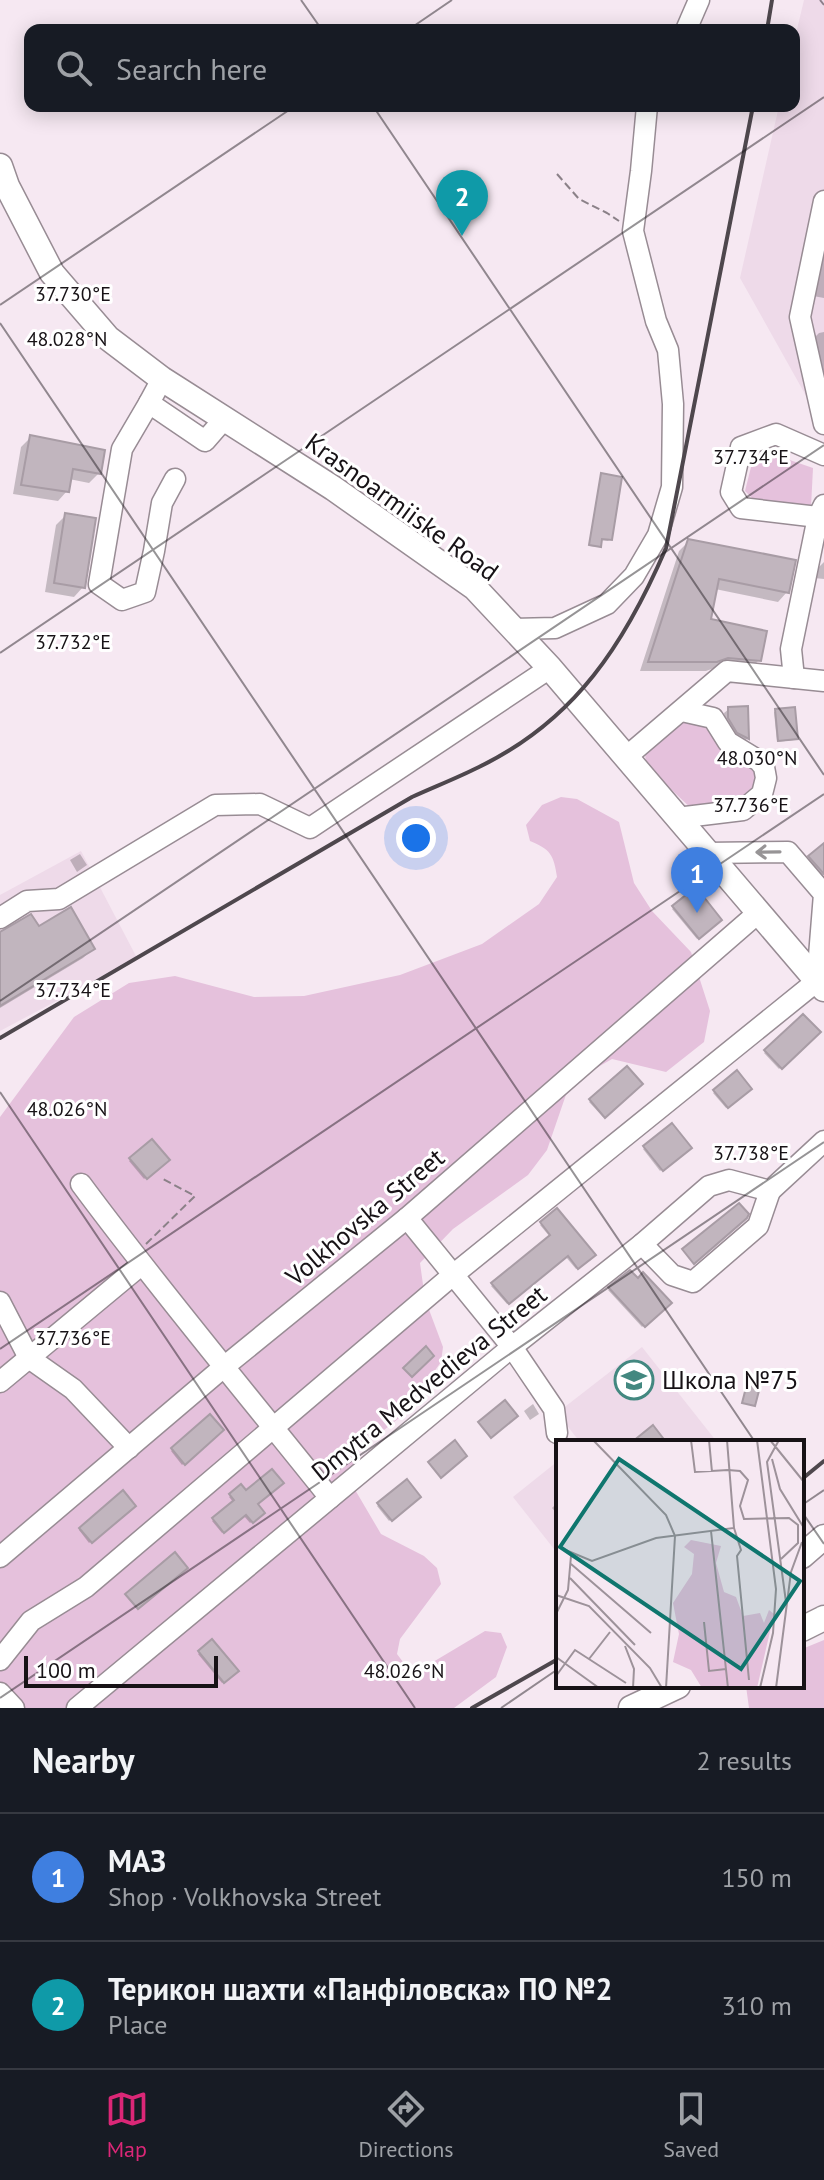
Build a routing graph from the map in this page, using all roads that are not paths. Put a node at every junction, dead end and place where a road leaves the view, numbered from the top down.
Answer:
1 (699, 0) edge
2 (689, 24) edge
3 (646, 112) edge
4 (0, 166) edge
5 (824, 201) edge
6 (162, 379) junction
7 (149, 403) junction
8 (225, 418) junction
9 (824, 424) edge
10 (824, 455) edge
11 (175, 479) dead end
12 (821, 511) edge
13 (513, 629) junction
14 (550, 668) junction
15 (794, 678) junction
16 (824, 681) edge
17 (682, 711) junction
18 (625, 758) junction
19 (677, 818) junction
20 (706, 853) junction
21 (759, 912) junction
22 (0, 918) edge
23 (820, 985) edge
24 (824, 1141) edge
25 (81, 1184) dead end
26 (770, 1191) junction
27 (407, 1218) junction
28 (642, 1244) junction
29 (138, 1260) junction
30 (453, 1275) junction
31 (0, 1302) edge
32 (512, 1347) junction
33 (29, 1358) junction
34 (225, 1366) junction
35 (0, 1382) edge
36 (273, 1427) junction
37 (557, 1433) dead end
38 (129, 1448) junction
39 (330, 1498) junction
40 (824, 1537) edge
41 (804, 1554) edge
42 (0, 1557) edge
43 (824, 1618) edge
44 (804, 1628) edge
45 (0, 1660) edge
46 (654, 1688) edge
47 (674, 1688) edge
48 (0, 1693) edge
49 (14, 1708) edge
50 (77, 1708) edge
51 (632, 1708) edge

1 - 2 street
3 - 13 street
4 - 6 main road, Krasnoarmiiske Road
5 - 9 street
6 - 7 street
6 - 8 main road, Krasnoarmiiske Road
7 - 8 street
7 - 11 street
8 - 13 main road, Krasnoarmiiske Road
10 - 12 street
12 - 15 street
13 - 14 main road, Krasnoarmiiske Road
14 - 18 main road, Krasnoarmiiske Road
14 - 22 street
15 - 16 street
15 - 17 street
17 - 18 street
17 - 19 street
18 - 19 main road, Krasnoarmiiske Road
19 - 20 main road, Krasnoarmiiske Road
20 - 21 main road, Krasnoarmiiske Road
23 -> 20 street
21 - 23 main road, Krasnoarmiiske Road
21 - 27 street, Volkhovska Street
23 - 30 street
24 - 26 street
25 - 29 street
26 - 28 street, Dmytra Medvedieva Street
26 - 28 street
27 - 30 street
27 - 34 street, Volkhovska Street
28 - 32 street, Dmytra Medvedieva Street
29 - 33 street
29 - 34 street
30 - 32 street
30 - 36 street
31 - 33 street
32 - 37 street
32 - 39 street, Dmytra Medvedieva Street
33 - 35 street
33 - 38 street
34 - 36 street
34 - 38 street, Volkhovska Street
36 - 39 street
36 - 45 street
38 - 42 street, Volkhovska Street
39 - 50 street, Dmytra Medvedieva Street
40 - 41 main road
43 - 44 main road
46 - 51 main road
47 - 51 main road
48 - 49 street

